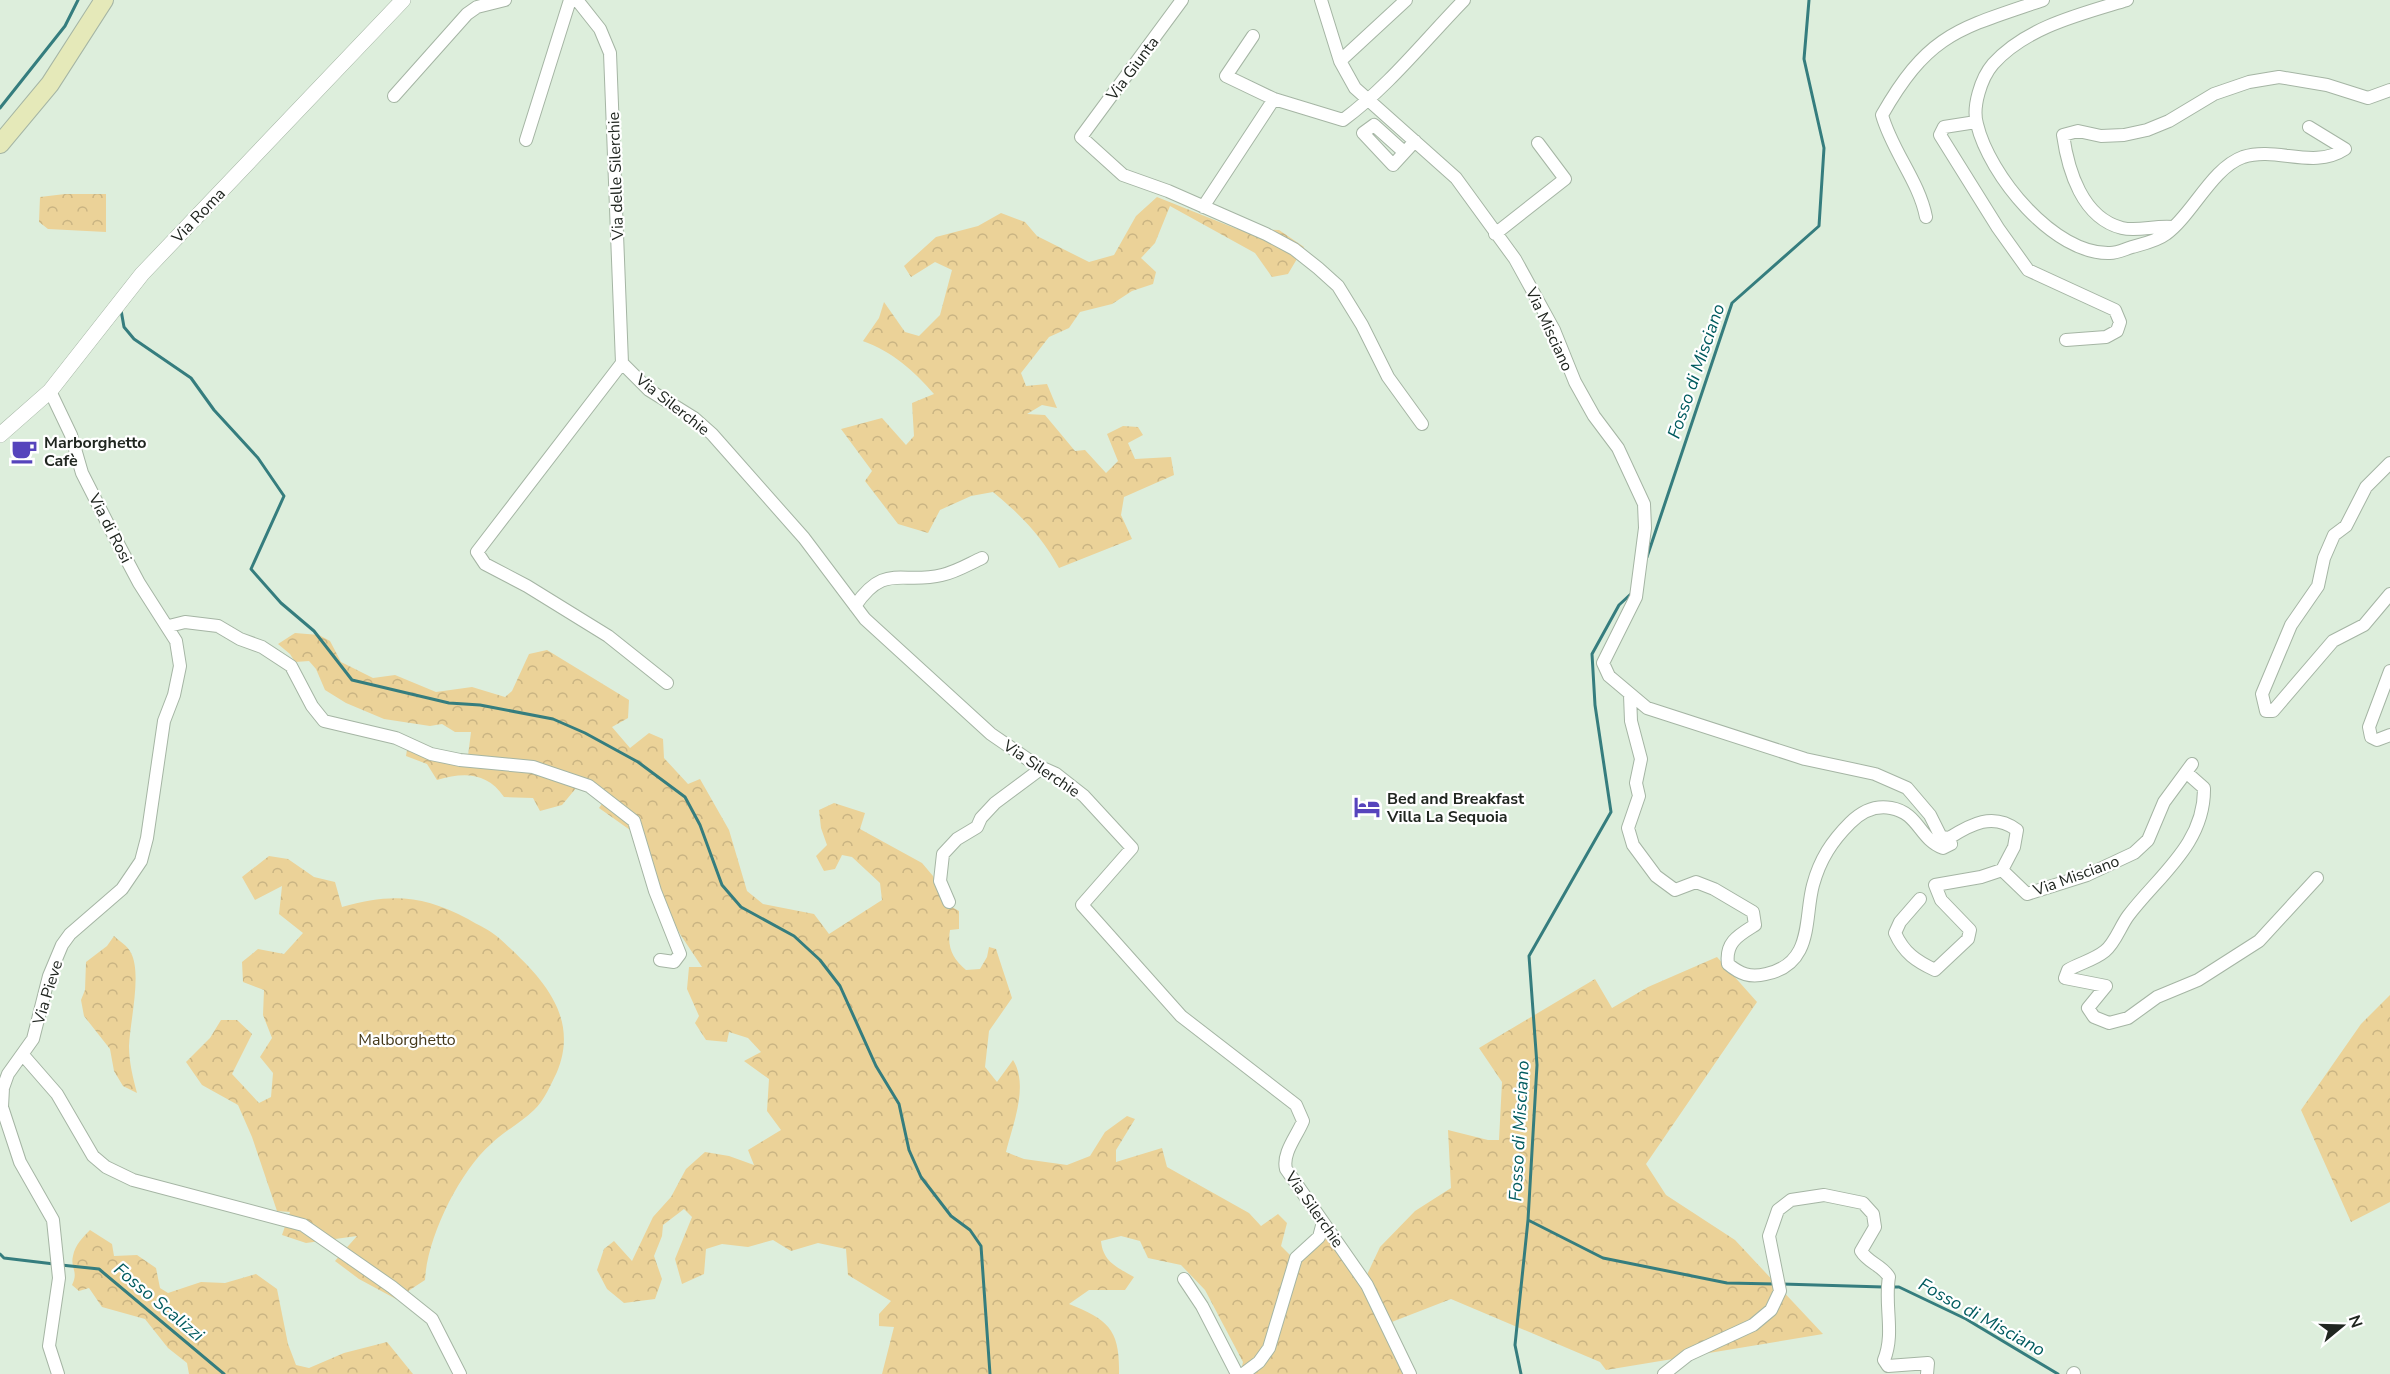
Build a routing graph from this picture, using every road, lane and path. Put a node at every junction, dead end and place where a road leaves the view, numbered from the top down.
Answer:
1 (104, 0) edge
2 (403, 0) edge
3 (505, 0) edge
4 (570, 0) edge
5 (577, 0) edge
6 (1182, 0) edge
7 (1321, 0) edge
8 (1406, 0) edge
9 (1464, 0) edge
10 (2043, 0) edge
11 (2127, 0) edge
12 (1253, 36) dead end
13 (1340, 62) junction
14 (2390, 90) edge
15 (394, 96) dead end
16 (1274, 99) junction
17 (1368, 102) junction
18 (1976, 122) junction
19 (2309, 127) dead end
20 (526, 140) dead end
21 (1414, 141) junction
22 (1538, 143) dead end
23 (0, 144) edge
24 (1404, 152) dead end
25 (1203, 207) junction
26 (1926, 217) dead end
27 (2173, 227) junction
28 (1495, 234) junction
29 (2066, 340) dead end
30 (622, 363) junction
31 (50, 392) junction
32 (1422, 424) dead end
33 (0, 435) edge
34 (2390, 463) edge
35 (982, 558) dead end
36 (2390, 594) edge
37 (855, 606) junction
38 (169, 626) junction
39 (2390, 671) edge
40 (667, 682) dead end
41 (1630, 695) junction
42 (2390, 735) edge
43 (1042, 768) junction
44 (1949, 838) junction
45 (2002, 870) junction
46 (2317, 878) dead end
47 (1920, 899) dead end
48 (949, 902) dead end
49 (660, 960) dead end
50 (23, 1055) junction
51 (1323, 1222) junction
52 (1184, 1279) dead end
53 (58, 1374) edge
54 (460, 1374) edge
55 (1237, 1374) edge
56 (1242, 1374) edge
57 (1410, 1374) edge
58 (1664, 1374) edge
59 (1928, 1374) edge

1 - 23 main road
2 - 31 street, Via Roma
3 - 15 street
4 - 20 street
5 - 30 street, Via delle Silerchie
6 - 25 street, Via Giunta
7 - 13 street, Via Misciano
8 - 13 street
9 - 17 street
10 - 26 street
11 - 18 street
12 - 16 street
13 - 17 street, Via Misciano
14 - 27 street
16 - 17 street
16 - 25 street
17 - 21 street, Via Misciano
18 - 27 street
18 - 29 street
19 - 27 street
21 - 24 street
21 - 28 street, Via Misciano
22 - 28 street
25 - 32 street
28 - 41 street, Via Misciano
30 - 37 street, Via Silerchie
30 - 40 street
31 - 33 street, Via Roma
31 - 38 street, Via di Rosi
34 - 36 street
35 - 37 street
37 - 43 street, Via Silerchie
38 - 49 street
38 - 50 street, Via Pieve
39 - 42 street
41 - 44 street, Via Misciano
41 - 44 street
43 - 48 street
43 - 51 street, Via Silerchie
44 - 45 street
45 - 46 street, Via Misciano
45 - 47 street
50 - 53 street, Via Pieve
50 - 54 street
51 - 56 street
51 - 57 street, Via Silerchie
52 - 55 street
58 - 59 street

